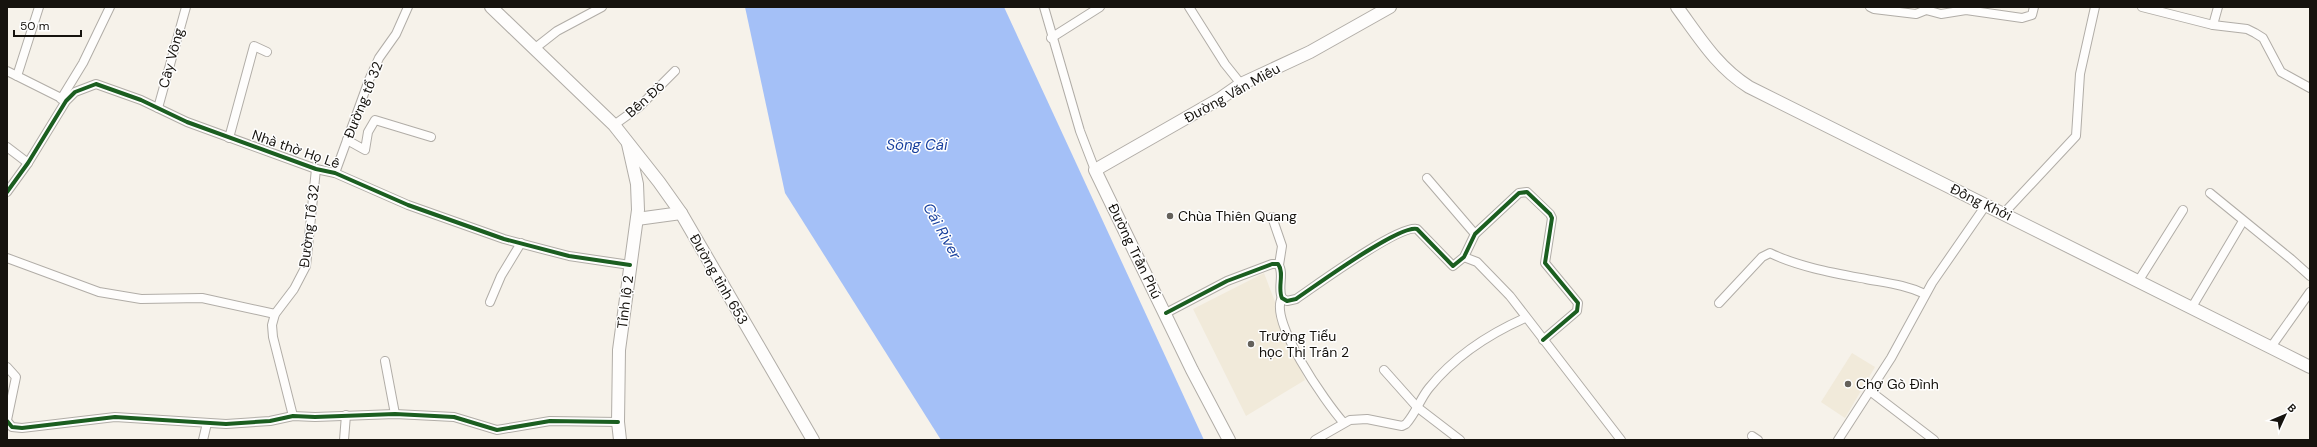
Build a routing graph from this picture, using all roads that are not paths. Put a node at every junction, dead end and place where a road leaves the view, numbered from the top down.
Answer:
1 (39, 7) edge
2 (110, 7) edge
3 (186, 7) edge
4 (408, 7) edge
5 (492, 7) edge
6 (602, 7) edge
7 (1044, 7) edge
8 (1100, 7) edge
9 (1189, 7) edge
10 (1390, 7) edge
11 (1677, 7) edge
12 (1870, 7) edge
13 (2034, 7) edge
14 (2095, 7) edge
15 (2142, 7) edge
16 (2218, 7) edge
17 (2213, 25) junction
18 (1051, 38) junction
19 (534, 49) junction
20 (267, 52) dead end
21 (7, 71) edge
22 (675, 71) dead end
23 (18, 76) junction
24 (1241, 84) junction
25 (2310, 88) edge
26 (64, 100) junction
27 (158, 108) junction
28 (614, 125) junction
29 (431, 137) dead end
30 (229, 138) junction
31 (347, 140) junction
32 (628, 140) junction
33 (7, 147) edge
34 (28, 163) junction
35 (316, 169) junction
36 (1095, 170) junction
37 (335, 173) junction
38 (1427, 178) dead end
39 (7, 192) edge
40 (2210, 193) dead end
41 (1986, 205) junction
42 (2183, 210) dead end
43 (681, 213) junction
44 (2004, 213) junction
45 (1272, 217) dead end
46 (637, 219) junction
47 (2242, 222) junction
48 (1475, 234) junction
49 (522, 243) junction
50 (1464, 257) junction
51 (7, 258) edge
52 (630, 265) junction
53 (1279, 265) junction
54 (2310, 276) edge
55 (2139, 280) junction
56 (2310, 292) edge
57 (1925, 294) junction
58 (1282, 298) junction
59 (490, 302) dead end
60 (1719, 303) dead end
61 (2192, 307) junction
62 (275, 314) junction
63 (1166, 314) junction
64 (1525, 318) junction
65 (1543, 340) junction
66 (2270, 347) junction
67 (385, 361) dead end
68 (7, 367) edge
69 (2310, 367) edge
70 (1384, 370) dead end
71 (1870, 391) junction
72 (1417, 407) junction
73 (395, 414) junction
74 (346, 415) junction
75 (293, 416) junction
76 (7, 421) edge
77 (618, 422) junction
78 (1343, 422) junction
79 (207, 423) junction
80 (203, 440) edge
81 (344, 440) edge
82 (620, 440) edge
83 (813, 440) edge
84 (1229, 440) edge
85 (1316, 440) edge
86 (1460, 440) edge
87 (1621, 440) edge
88 (1838, 440) edge
89 (1934, 440) edge

1 - 23 street
2 - 26 street
3 - 27 street, Cây Vông
4 - 31 street, Đường tổ 32
5 - 19 main road
6 - 19 street
7 - 18 street
8 - 18 street
9 - 24 street
10 - 24 main road, Đường Văn Miếu
11 - 41 main road, Đồng Khởi
12 - 13 street
14 - 44 street
15 - 17 street
16 - 17 street
17 - 25 street
18 - 36 street
19 - 28 main road
20 - 30 street
21 - 23 street
22 - 28 street, Bến Đò
23 - 26 street
24 - 36 main road, Đường Văn Miếu
26 - 27 street, Nhà thờ Họ Lê
26 - 34 street, Nhà thờ Họ Lê
27 - 30 street, Nhà thờ Họ Lê
28 - 32 main road, Đường tỉnh 653
29 - 31 street
30 - 35 street, Nhà thờ Họ Lê
31 - 37 street, Đường tổ 32
32 - 43 main road, Đường tỉnh 653
32 - 46 main road, Tỉnh lộ 2
33 - 34 street
34 - 39 street, Nhà thờ Họ Lê
35 - 37 street, Nhà thờ Họ Lê
35 - 62 street, Đường Tổ 32
36 - 63 main road, Đường Trần Phú
37 - 49 street, Nhà thờ Họ Lê
38 - 48 street
40 - 47 street
41 - 44 main road, Đồng Khởi
41 - 57 street
42 - 55 street
43 - 46 main road
43 - 83 main road, Đường tỉnh 653
44 - 55 main road, Đồng Khởi
45 - 53 street
46 - 52 main road, Tỉnh lộ 2
47 - 54 street
47 - 61 street
48 - 50 street
48 - 65 street
49 - 52 street, Nhà thờ Họ Lê
49 - 59 street
50 - 58 street
50 - 64 street
51 - 62 street
52 - 77 main road, Tỉnh lộ 2
53 - 58 street
53 - 63 street
55 - 61 main road, Đồng Khởi
56 - 66 street
57 - 60 street
57 - 71 street
58 - 78 street
61 - 66 main road, Đồng Khởi
62 - 75 street, Đường Tổ 32
63 - 84 main road, Đường Trần Phú
64 - 65 street
64 - 72 street
65 - 87 street
66 - 69 main road, Đồng Khởi
67 - 73 street
68 - 76 street
70 - 72 street
71 - 88 street
71 - 89 street
72 - 78 street
72 - 86 street
73 - 74 street
73 - 77 street
74 - 75 street
74 - 81 street
75 - 79 street
76 - 79 street
77 - 82 main road, Tỉnh lộ 2
78 - 85 street
79 - 80 street

